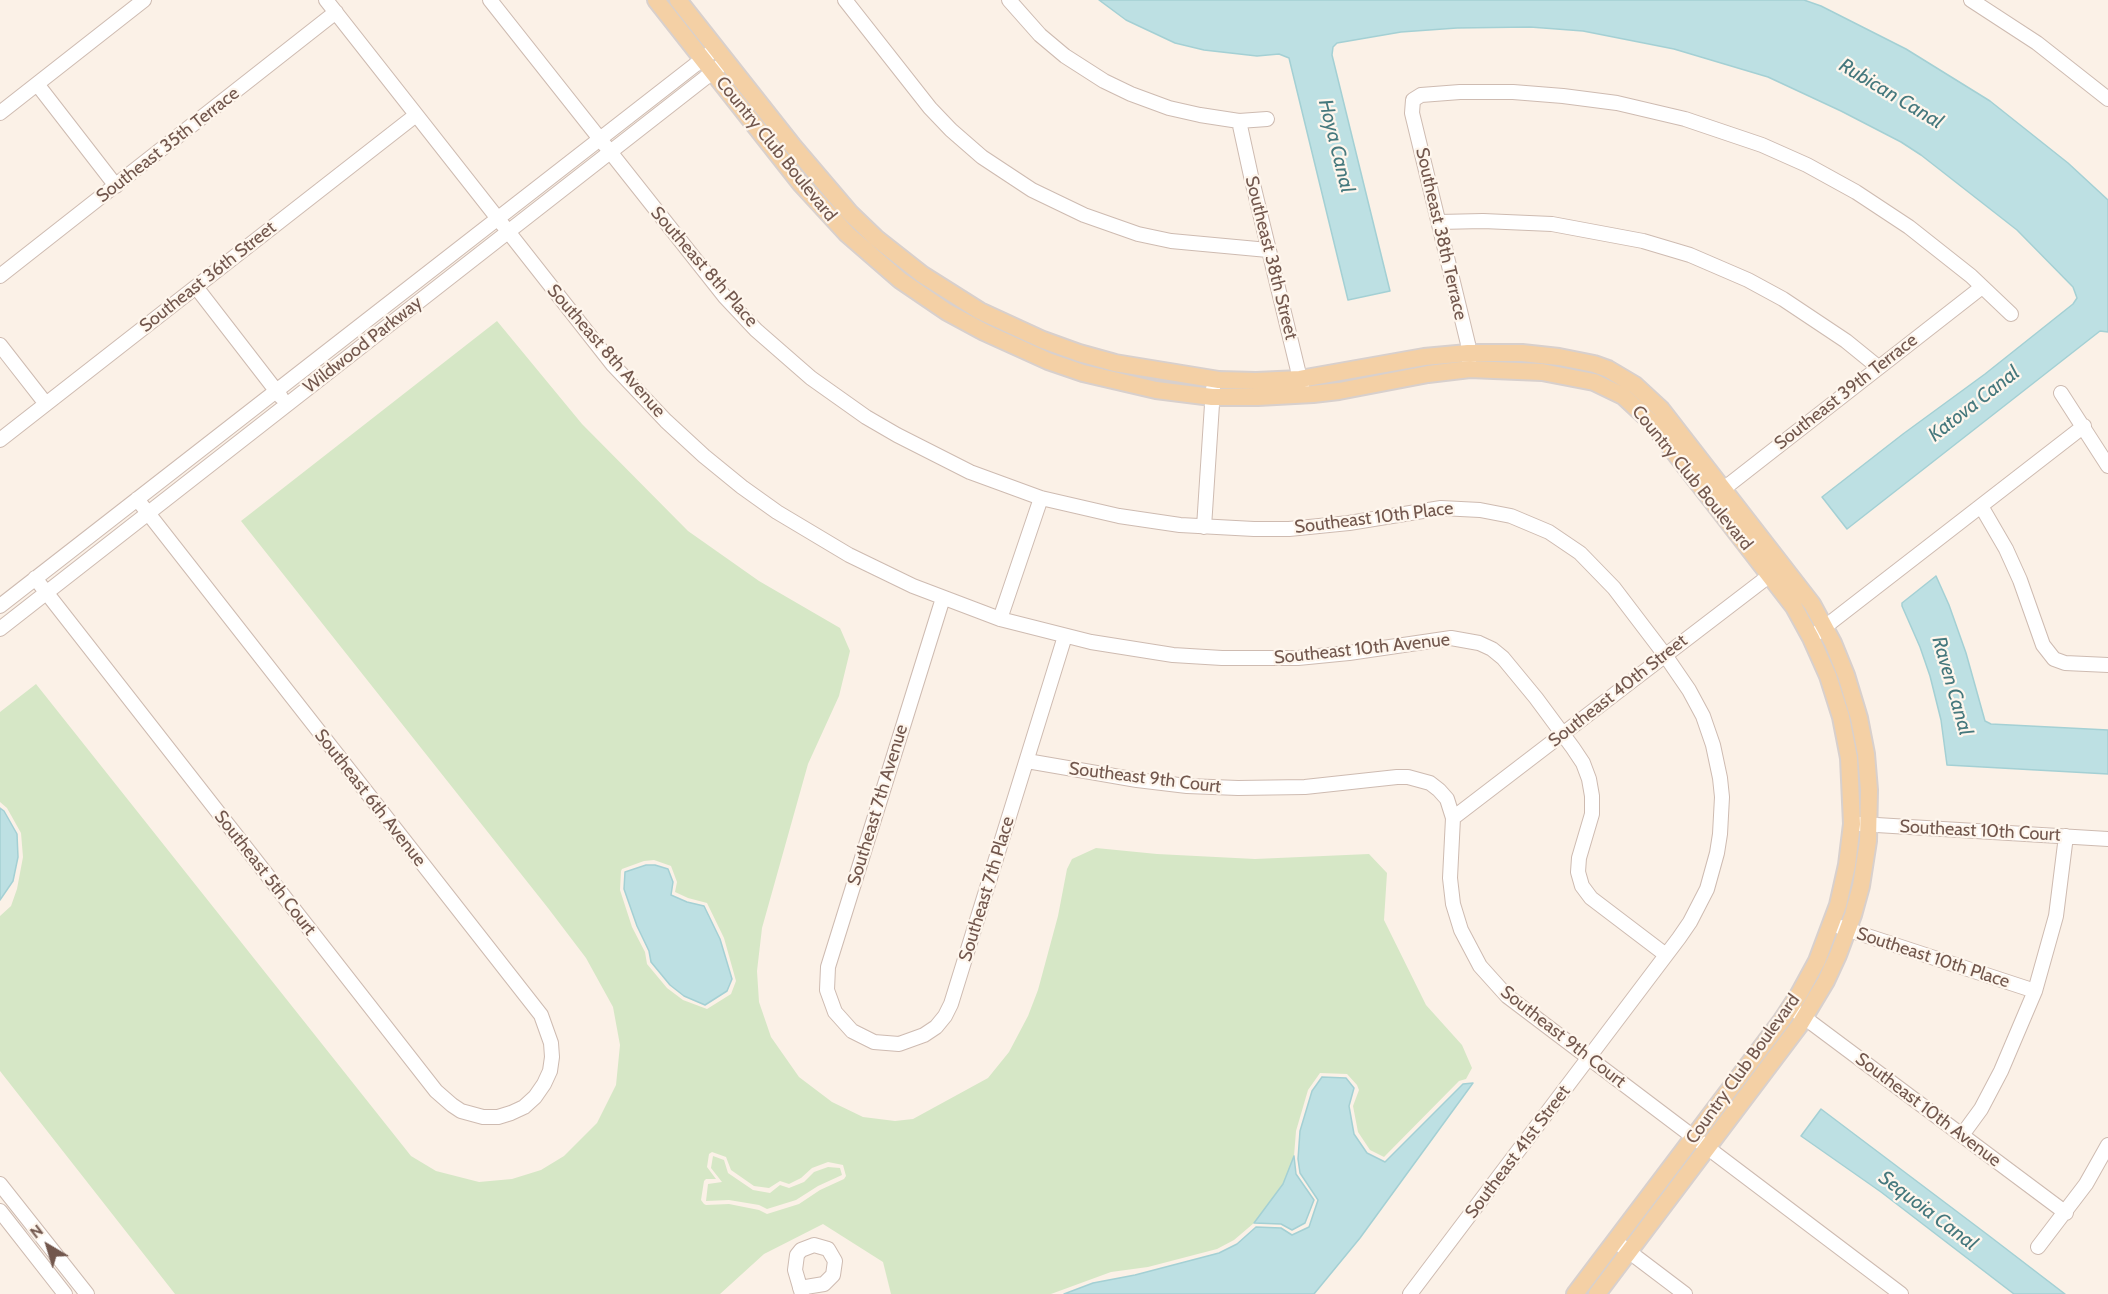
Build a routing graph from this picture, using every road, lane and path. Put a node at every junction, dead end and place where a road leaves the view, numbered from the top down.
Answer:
1 (144, 0) edge
2 (326, 0) edge
3 (490, 0) edge
4 (656, 0) edge
5 (678, 0) edge
6 (845, 0) edge
7 (1010, 0) edge
8 (1971, 0) edge
9 (336, 12) junction
10 (716, 48) junction
11 (726, 62) junction
12 (707, 65) junction
13 (37, 84) junction
14 (2108, 99) edge
15 (0, 113) edge
16 (416, 115) junction
17 (1267, 118) dead end
18 (1239, 121) junction
19 (599, 139) junction
20 (610, 152) junction
21 (116, 186) junction
22 (497, 219) junction
23 (1439, 222) junction
24 (507, 232) junction
25 (1268, 250) junction
26 (0, 276) edge
27 (196, 287) junction
28 (1982, 287) junction
29 (2011, 314) dead end
30 (0, 345) edge
31 (1469, 361) junction
32 (1878, 367) junction
33 (1213, 379) junction
34 (1302, 387) junction
35 (276, 391) junction
36 (2061, 393) dead end
37 (1212, 397) junction
38 (45, 404) junction
39 (286, 404) junction
40 (2084, 426) junction
41 (0, 440) edge
42 (2108, 466) edge
43 (1724, 488) junction
44 (1041, 498) junction
45 (137, 499) junction
46 (1710, 499) junction
47 (1981, 506) junction
48 (147, 513) junction
49 (1204, 527) junction
50 (1776, 570) junction
51 (35, 578) junction
52 (46, 593) junction
53 (943, 598) junction
54 (0, 606) edge
55 (1000, 620) junction
56 (1825, 627) junction
57 (0, 629) edge
58 (1065, 636) junction
59 (1811, 638) junction
60 (1665, 655) junction
61 (2108, 665) edge
62 (1563, 734) junction
63 (1027, 761) junction
64 (1453, 818) junction
65 (1861, 824) junction
66 (2066, 836) junction
67 (2108, 839) edge
68 (1832, 924) junction
69 (1848, 930) junction
70 (1666, 956) junction
71 (2035, 991) junction
72 (1791, 1007) junction
73 (836, 1012) joint
74 (1805, 1018) junction
75 (1589, 1059) junction
76 (524, 1107) joint
77 (1962, 1135) junction
78 (1699, 1142) junction
79 (2108, 1145) edge
80 (0, 1184) edge
81 (0, 1211) edge
82 (2066, 1212) junction
83 (1615, 1241) junction
84 (2038, 1247) dead end
85 (1629, 1252) junction
86 (65, 1294) edge
87 (87, 1294) edge
88 (1410, 1294) edge
89 (1575, 1294) edge
90 (1597, 1294) edge
91 (1685, 1294) edge
92 (1901, 1294) edge

1 - 13 street
2 - 9 street
3 - 19 street
4 - 12 main road, Country Club Boulevard
5 - 10 main road, Country Club Boulevard
6 - 25 street
7 - 18 street
8 - 14 street
9 - 16 street
9 - 21 street, Southeast 35th Terrace
10 - 11 main road, Country Club Boulevard
10 - 12 street, Wildwood Parkway
11 - 12 street, Wildwood Parkway
11 - 33 main road, Country Club Boulevard
12 - 19 street, Wildwood Parkway
12 - 20 street, Wildwood Parkway
12 - 37 main road, Country Club Boulevard
13 - 15 street
13 - 21 street
16 - 22 street
16 - 27 street, Southeast 36th Street
17 - 18 street
18 - 25 street, Southeast 38th Street
19 - 20 street, Southeast 8th Place
19 - 22 street, Wildwood Parkway
20 - 24 street, Wildwood Parkway
20 - 44 street, Southeast 8th Place
21 - 26 street, Southeast 35th Terrace
22 - 24 street, Southeast 8th Avenue
22 - 35 street, Wildwood Parkway
23 - 28 street, Southeast 38th Terrace
23 - 31 street, Southeast 38th Terrace
23 - 32 street
24 - 39 street, Wildwood Parkway
24 - 53 street, Southeast 8th Avenue
25 - 34 street, Southeast 38th Street
27 - 35 street
27 - 38 street, Southeast 36th Street
28 - 29 street
28 - 32 street, Southeast 39th Terrace
30 - 38 street
31 - 34 main road, Country Club Boulevard
31 - 43 main road, Country Club Boulevard
31 - 46 main road, Country Club Boulevard
32 - 43 street, Southeast 39th Terrace
33 - 34 main road, Country Club Boulevard
33 - 37 street
34 - 37 main road, Country Club Boulevard
35 - 39 street
35 - 45 street, Wildwood Parkway
36 - 40 street
37 - 49 street
38 - 41 street, Southeast 36th Street
39 - 48 street, Wildwood Parkway
40 - 42 street
40 - 47 street
43 - 46 street, Southeast 39th Terrace
43 - 50 main road, Country Club Boulevard
44 - 49 street, Southeast 8th Place
44 - 55 street
45 - 48 street, Southeast 6th Avenue
45 - 51 street, Wildwood Parkway
46 - 50 main road, Country Club Boulevard
47 - 56 street
47 - 61 street
48 - 52 street, Wildwood Parkway
48 - 76 street, Southeast 6th Avenue
49 - 60 street, Southeast 10th Place
50 - 56 main road, Country Club Boulevard
50 - 59 main road, Country Club Boulevard
50 - 60 street, Southeast 40th Street
51 - 52 street, Southeast 5th Court
51 - 54 street, Wildwood Parkway
52 - 57 street, Wildwood Parkway
52 - 76 street, Southeast 5th Court
53 - 55 street, Southeast 8th Avenue
53 - 73 street, Southeast 7th Avenue
55 - 58 street, Southeast 8th Avenue
56 - 59 street
56 - 65 main road, Country Club Boulevard
58 - 62 street, Southeast 10th Avenue
58 - 63 street, Southeast 7th Place
59 - 65 main road, Country Club Boulevard
60 - 62 street, Southeast 40th Street
60 - 70 street, Southeast 41st Street
62 - 64 street, Southeast 40th Street
62 - 70 street, Southeast 10th Avenue
63 - 64 street, Southeast 9th Court
63 - 73 street, Southeast 7th Place
64 - 75 street, Southeast 9th Court
65 - 66 street, Southeast 10th Court
65 - 68 main road, Country Club Boulevard
65 - 69 main road, Country Club Boulevard
66 - 67 street, Southeast 10th Court
66 - 71 street
68 - 69 street, Southeast 10th Place
68 - 72 main road, Country Club Boulevard
69 - 71 street, Southeast 10th Place
69 - 74 main road, Country Club Boulevard
70 - 75 street, Southeast 41st Street
71 - 77 street
72 - 74 street, Southeast 10th Avenue
72 - 78 main road, Country Club Boulevard
74 - 77 street, Southeast 10th Avenue
74 - 78 main road, Country Club Boulevard
75 - 78 street, Southeast 9th Court
75 - 88 street, Southeast 41st Street
77 - 82 street, Southeast 10th Avenue
78 - 83 main road, Country Club Boulevard
78 - 85 main road, Country Club Boulevard
78 - 92 street, Southeast 9th Court
79 - 82 street
80 - 87 street
81 - 86 street
82 - 84 street
83 - 85 street
83 - 89 main road, Country Club Boulevard
85 - 90 main road, Country Club Boulevard
85 - 91 street

